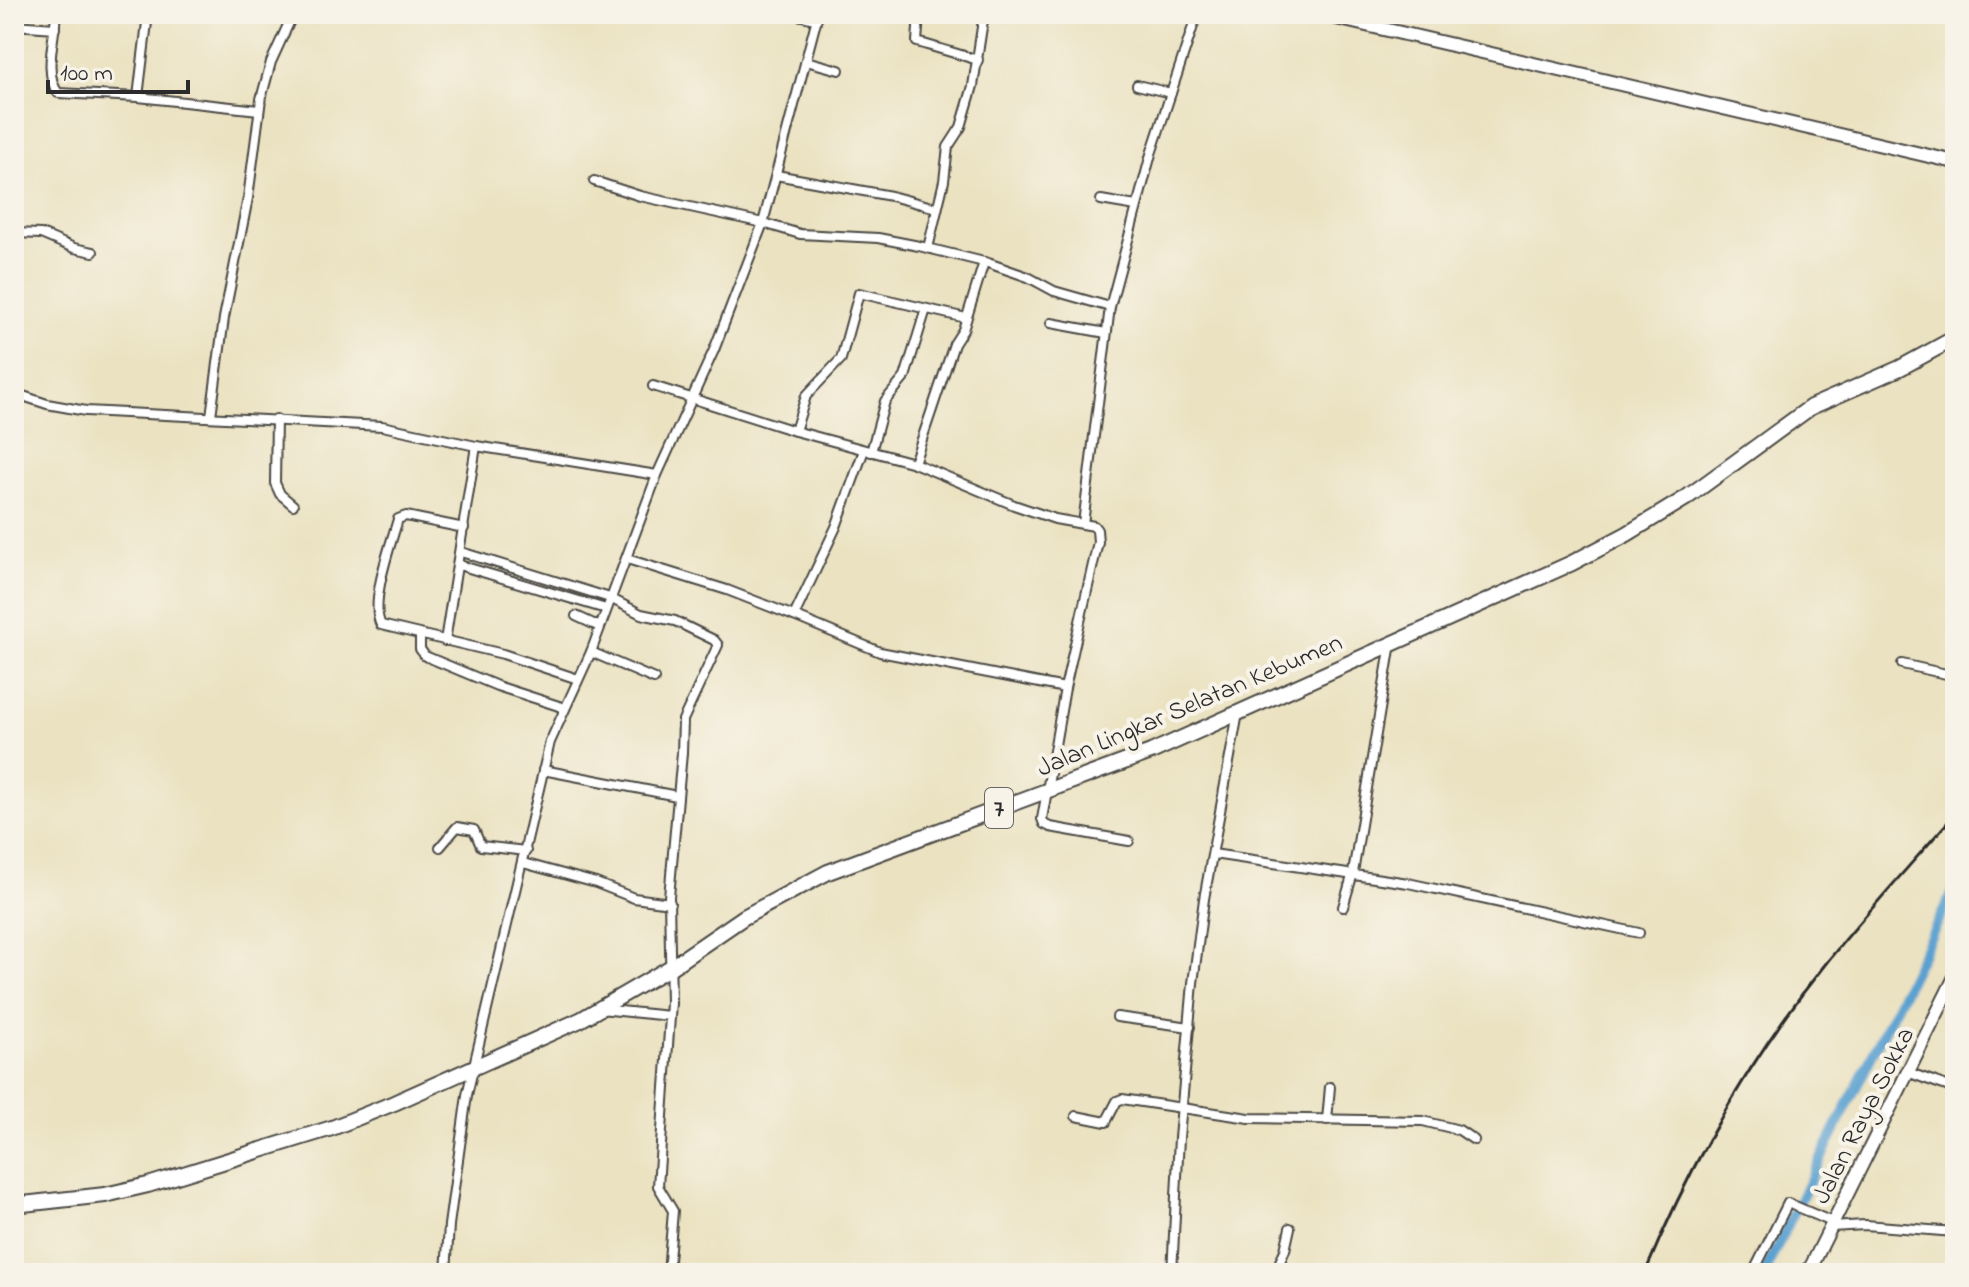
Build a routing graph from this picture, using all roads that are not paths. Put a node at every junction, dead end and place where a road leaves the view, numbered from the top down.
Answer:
1 (56, 14) edge
2 (148, 14) edge
3 (293, 14) edge
4 (792, 14) edge
5 (919, 14) edge
6 (984, 14) edge
7 (1197, 14) edge
8 (1319, 14) edge
9 (817, 17) edge
10 (14, 25) edge
11 (55, 28) junction
12 (978, 60) junction
13 (806, 61) junction
14 (839, 70) dead end
15 (1137, 85) dead end
16 (1171, 93) junction
17 (138, 97) junction
18 (259, 110) junction
19 (1955, 162) edge
20 (776, 175) junction
21 (594, 181) dead end
22 (1101, 200) dead end
23 (1136, 206) junction
24 (936, 208) junction
25 (763, 223) junction
26 (14, 233) edge
27 (928, 248) junction
28 (93, 252) dead end
29 (984, 262) junction
30 (1110, 307) junction
31 (926, 309) junction
32 (966, 318) junction
33 (1051, 323) dead end
34 (1106, 333) junction
35 (1955, 338) edge
36 (653, 386) dead end
37 (14, 393) edge
38 (692, 398) junction
39 (211, 416) junction
40 (276, 419) junction
41 (795, 431) junction
42 (476, 446) junction
43 (867, 451) junction
44 (914, 463) junction
45 (657, 475) junction
46 (293, 505) dead end
47 (1083, 524) junction
48 (464, 528) junction
49 (461, 552) junction
50 (627, 559) junction
51 (459, 565) junction
52 (610, 598) junction
53 (606, 609) junction
54 (576, 616) dead end
55 (794, 616) junction
56 (600, 627) junction
57 (420, 636) junction
58 (445, 641) junction
59 (1391, 643) junction
60 (591, 652) junction
61 (1902, 664) dead end
62 (1955, 676) edge
63 (578, 679) junction
64 (654, 679) dead end
65 (1065, 688) junction
66 (565, 708) junction
67 (1238, 713) junction
68 (543, 770) junction
69 (1049, 791) junction
70 (677, 796) junction
71 (1129, 841) dead end
72 (440, 847) dead end
73 (526, 851) junction
74 (1213, 854) junction
75 (523, 863) junction
76 (1353, 873) junction
77 (670, 903) junction
78 (1343, 907) dead end
79 (1639, 933) dead end
80 (671, 967) junction
81 (1955, 977) edge
82 (600, 1009) junction
83 (670, 1016) junction
84 (1117, 1017) dead end
85 (1190, 1027) junction
86 (472, 1070) junction
87 (1907, 1072) junction
88 (1330, 1087) dead end
89 (1955, 1089) edge
90 (1182, 1108) junction
91 (1076, 1116) dead end
92 (1327, 1120) junction
93 (1474, 1140) dead end
94 (14, 1205) edge
95 (1832, 1225) junction
96 (1290, 1228) dead end
97 (1955, 1232) edge
98 (446, 1273) edge
99 (668, 1273) edge
100 (1175, 1273) edge
101 (1275, 1273) edge
102 (1753, 1273) edge
103 (1808, 1273) edge

1 - 11 street
2 - 17 street
3 - 18 street
4 - 9 street
5 - 12 street
6 - 12 street
7 - 16 street
8 - 19 street
9 - 13 street
10 - 11 street
11 - 17 street
12 - 24 street
13 - 14 street
13 - 20 street
15 - 16 street
16 - 23 street
17 - 18 street
18 - 39 street
20 - 24 street
20 - 25 street
21 - 25 street
22 - 23 street
23 - 30 street
24 - 27 street
25 - 27 street
25 - 38 street
26 - 28 street
27 - 29 street
29 - 30 street
29 - 32 street
30 - 34 street
31 - 32 street
31 - 41 street
31 - 43 street
32 - 44 street
33 - 34 street
34 - 47 street
35 - 59 highway, Jalan Lingkar Selatan Kebumen / 7
36 - 38 street
37 - 39 street
38 - 41 street
38 - 45 street
39 - 40 street
40 - 42 street
40 - 46 street
41 - 43 street
42 - 45 street
42 - 48 street
43 - 44 street
43 - 55 street
44 - 47 street
45 - 50 street
47 - 65 street
48 - 49 street
48 - 57 street
49 - 51 street
49 - 52 street
50 - 52 street
50 - 55 street
51 - 53 street
51 - 58 street
52 - 53 street
52 - 70 street
53 - 56 street
54 - 56 street
55 - 65 street
56 - 60 street
57 - 58 street
57 - 66 street
58 - 63 street
59 - 67 highway, Jalan Lingkar Selatan Kebumen / 7
59 - 76 street
60 - 63 street
60 - 64 street
61 - 62 street
63 - 66 street
65 - 69 street
66 - 68 street
67 - 69 highway, Jalan Lingkar Selatan Kebumen / 7
67 - 74 street
68 - 70 street
68 - 73 street
69 - 71 street
69 - 80 highway, Jalan Lingkar Selatan Kebumen / 7
70 - 77 street
72 - 73 street
73 - 75 street
74 - 76 street
74 - 85 street
75 - 77 street
75 - 86 street
76 - 78 street
76 - 79 street
77 - 80 street
80 - 82 highway, Jalan Lingkar Selatan Kebumen / 7
80 - 83 street
81 - 87 street, Jalan Raya Sokka
82 - 83 street
82 - 86 highway, Jalan Lingkar Selatan Kebumen / 7
83 - 99 street
84 - 85 street
85 - 90 street
86 - 94 highway, Jalan Lingkar Selatan Kebumen / 7
86 - 98 street
87 - 89 street
87 - 95 street, Jalan Raya Sokka
88 - 92 street
90 - 91 street
90 - 92 street
90 - 100 street
92 - 93 street
95 - 97 street
95 - 102 street
95 - 103 street, Jalan Raya Sokka
96 - 101 street

